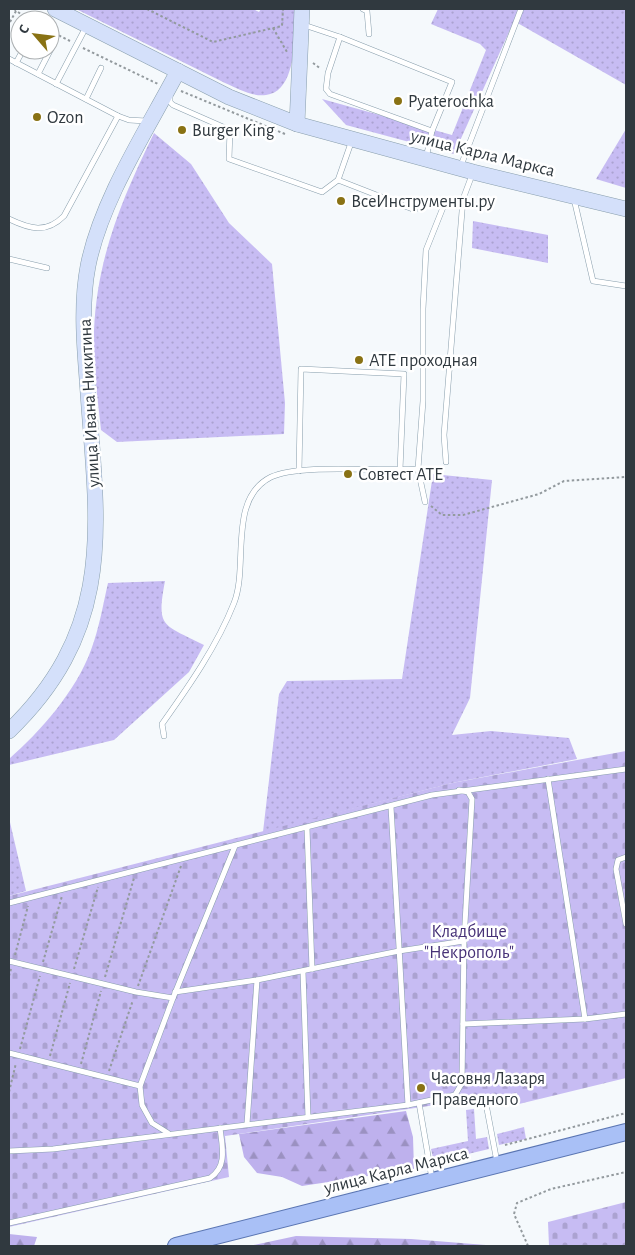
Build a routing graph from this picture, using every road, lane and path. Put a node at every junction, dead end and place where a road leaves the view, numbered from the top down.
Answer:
1 (55, 9) edge
2 (147, 9) edge
3 (283, 9) edge
4 (302, 9) edge
5 (363, 9) edge
6 (521, 9) edge
7 (301, 24) junction
8 (87, 25) junction
9 (369, 34) dead end
10 (60, 36) edge
11 (340, 37) junction
12 (77, 44) junction
13 (9, 59) edge
14 (18, 60) edge
15 (45, 60) edge
16 (16, 63) junction
17 (101, 68) dead end
18 (180, 72) junction
19 (38, 74) junction
20 (56, 84) junction
21 (171, 89) junction
22 (86, 99) junction
23 (118, 116) junction
24 (152, 120) junction
25 (291, 129) junction
26 (432, 131) junction
27 (352, 140) junction
28 (426, 159) junction
29 (467, 170) junction
30 (338, 180) junction
31 (573, 196) junction
32 (464, 199) junction
33 (626, 209) edge
34 (414, 210) dead end
35 (9, 219) edge
36 (9, 259) edge
37 (47, 268) dead end
38 (626, 286) edge
39 (446, 462) dead end
40 (418, 469) junction
41 (400, 470) junction
42 (299, 471) junction
43 (626, 477) edge
44 (425, 502) joint
45 (9, 731) edge
46 (164, 736) dead end
47 (626, 769) edge
48 (548, 779) junction
49 (479, 788) junction
50 (459, 790) junction
51 (472, 799) junction
52 (391, 807) junction
53 (306, 828) junction
54 (235, 846) junction
55 (626, 856) edge
56 (184, 859) junction
57 (136, 871) junction
58 (64, 889) junction
59 (31, 897) junction
60 (9, 903) edge
61 (626, 924) edge
62 (464, 941) junction
63 (399, 951) junction
64 (11, 962) edge
65 (42, 969) junction
66 (312, 969) junction
67 (303, 972) junction
68 (9, 976) edge
69 (257, 980) junction
70 (103, 984) junction
71 (136, 992) junction
72 (175, 992) junction
73 (173, 998) junction
74 (626, 1014) edge
75 (585, 1019) junction
76 (463, 1024) junction
77 (9, 1052) edge
78 (18, 1055) junction
79 (79, 1071) junction
80 (106, 1078) junction
81 (140, 1086) junction
82 (9, 1092) edge
83 (505, 1101) dead end
84 (419, 1103) junction
85 (408, 1105) junction
86 (626, 1113) edge
87 (308, 1117) junction
88 (152, 1123) junction
89 (247, 1124) junction
90 (220, 1128) junction
91 (626, 1132) edge
92 (171, 1134) junction
93 (148, 1137) junction
94 (505, 1145) dead end
95 (9, 1151) edge
96 (498, 1165) junction
97 (626, 1172) edge
98 (432, 1182) junction
99 (9, 1223) edge
100 (176, 1246) edge
101 (528, 1246) edge

1 - 8 main road, улица Карла Маркса
2 - 3 path
4 - 7 main road
5 - 9 lane
6 - 29 lane
7 - 11 lane
7 - 25 main road
8 - 12 lane
8 - 18 main road, улица Карла Маркса
10 - 12 path
11 - 26 lane
11 - 26 lane
12 - 20 lane
12 - 21 path
13 - 16 lane
14 - 16 lane
15 - 19 lane
16 - 19 lane
17 - 22 lane
18 - 21 main road, улица Ивана Никитина
18 - 25 main road, улица Карла Маркса
19 - 20 lane
20 - 22 lane
21 - 24 main road, улица Ивана Никитина
21 - 25 path
21 - 30 lane
22 - 23 lane
23 - 24 lane
23 - 35 lane
24 - 45 main road, улица Ивана Никитина
25 - 27 main road, улица Карла Маркса
26 - 28 lane
27 - 28 main road, улица Карла Маркса
27 - 30 lane
28 - 29 main road, улица Карла Маркса
29 - 31 main road, улица Карла Маркса
29 - 32 lane
30 - 34 lane
31 - 33 main road, улица Карла Маркса
31 - 38 lane
32 - 39 lane
32 - 40 lane
36 - 37 lane
40 - 41 lane
40 - 44 lane
41 - 42 lane
41 - 42 lane
42 - 46 lane
43 - 44 path
47 - 48 lane
48 - 49 lane
48 - 75 lane
49 - 50 lane
49 - 51 lane
50 - 51 lane
50 - 52 lane
51 - 62 lane
52 - 53 lane
52 - 63 lane
53 - 54 lane
53 - 66 lane
54 - 56 lane
54 - 72 lane
55 - 61 lane
56 - 57 lane
56 - 71 path
57 - 58 lane
57 - 70 path
58 - 59 lane
58 - 65 path
59 - 60 lane
59 - 64 path
62 - 63 lane
62 - 76 lane
63 - 66 lane
63 - 85 lane
64 - 65 lane
64 - 68 path
65 - 70 lane
65 - 78 path
66 - 67 lane
67 - 69 lane
67 - 87 lane
69 - 72 lane
69 - 89 lane
70 - 71 lane
70 - 79 path
71 - 73 lane
71 - 80 path
72 - 73 lane
73 - 81 lane
74 - 75 lane
75 - 76 lane
76 - 84 lane
77 - 78 lane
78 - 79 lane
78 - 82 path
79 - 80 lane
80 - 81 lane
81 - 88 lane
83 - 96 lane
84 - 85 lane
84 - 98 lane
85 - 87 lane
86 - 94 path
87 - 89 lane
88 - 92 lane
88 - 93 lane
89 - 90 lane
90 - 92 lane
90 - 99 lane
91 - 96 main road, улица Карла Маркса
92 - 93 lane
93 - 95 lane
96 - 98 main road, улица Карла Маркса
97 - 101 path
98 - 100 main road, улица Карла Маркса

